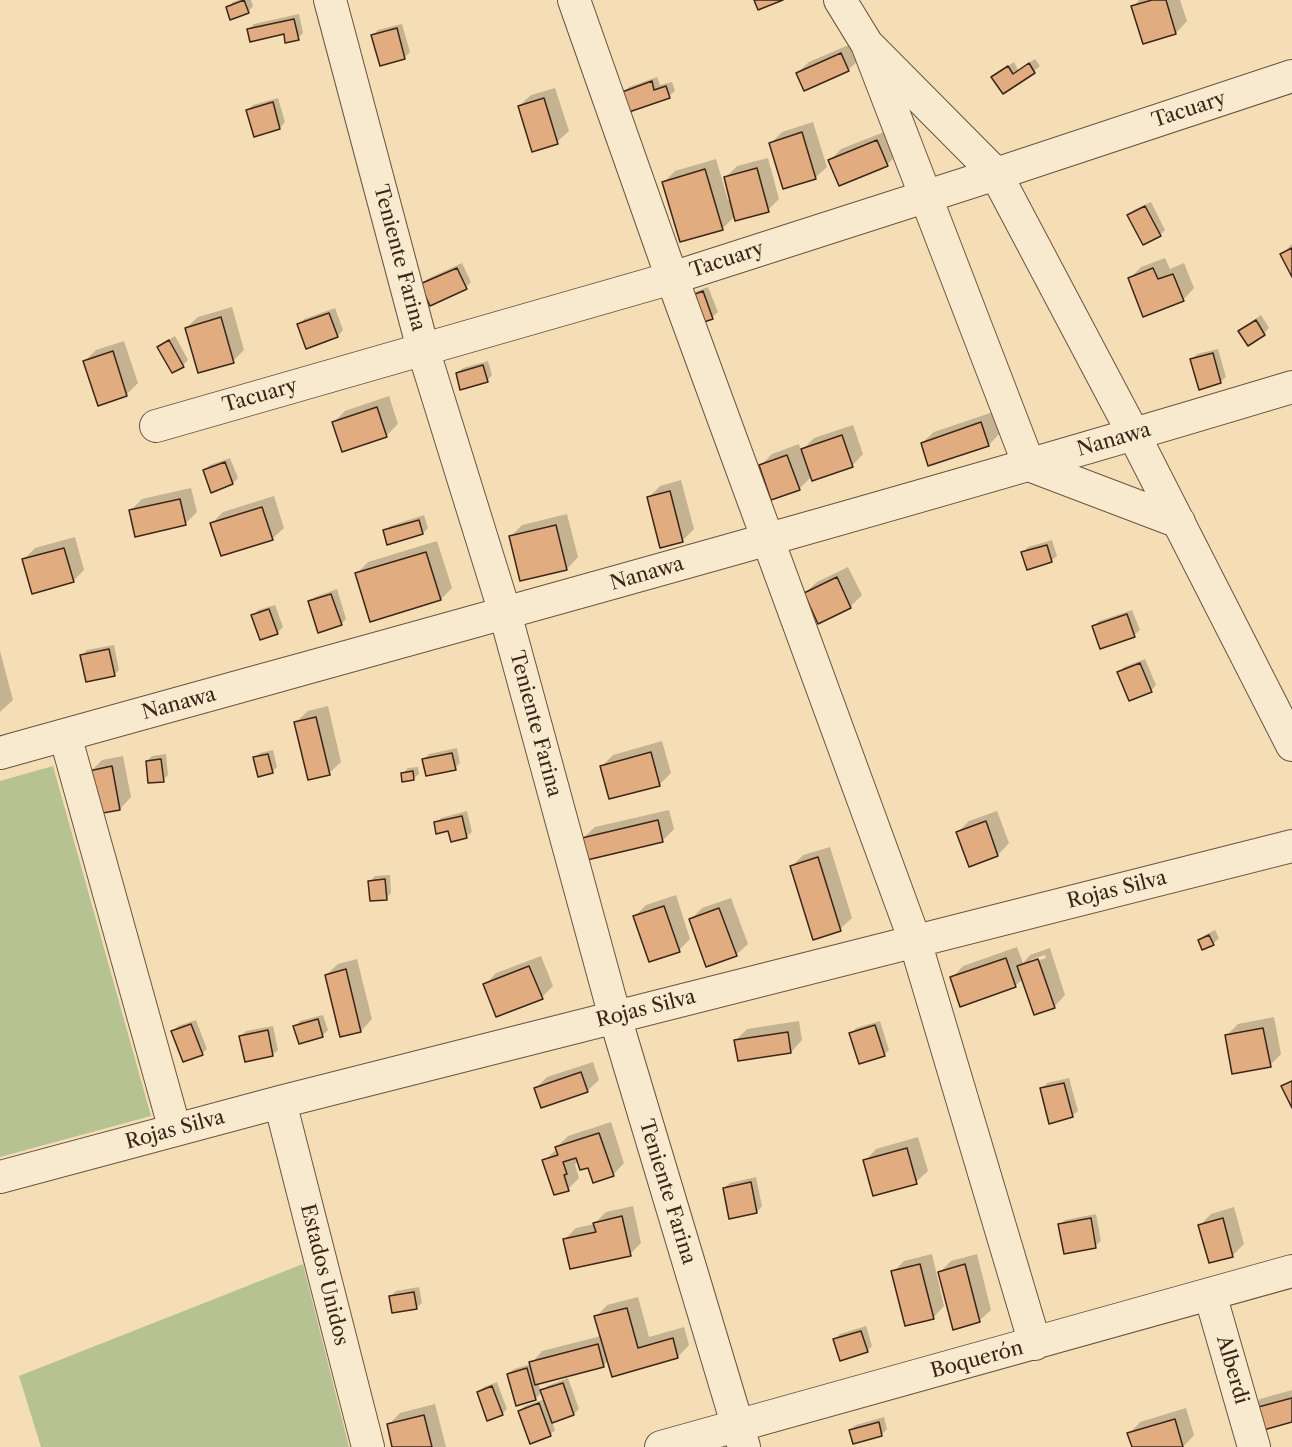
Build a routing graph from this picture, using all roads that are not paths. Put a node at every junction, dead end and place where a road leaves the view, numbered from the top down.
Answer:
1 (330, 0) edge
2 (574, 0) edge
3 (840, 0) edge
4 (867, 44) junction
5 (1292, 76) edge
6 (996, 174) junction
7 (926, 196) junction
8 (672, 278) junction
9 (423, 349) junction
10 (1292, 387) edge
11 (156, 426) dead end
12 (1134, 435) junction
13 (1029, 465) junction
14 (1179, 522) junction
15 (767, 541) junction
16 (505, 614) junction
17 (65, 735) junction
18 (1292, 745) edge
19 (0, 753) edge
20 (1292, 846) edge
21 (915, 941) junction
22 (615, 1017) junction
23 (280, 1102) junction
24 (175, 1130) junction
25 (0, 1177) edge
26 (1292, 1271) edge
27 (1210, 1294) junction
28 (1035, 1344) junction
29 (740, 1437) edge
30 (368, 1447) edge
31 (662, 1447) edge
32 (1254, 1447) edge

1 - 9 street, Teniente Farina
2 - 8 street
3 - 4 street
4 - 6 street
4 - 7 street
5 - 6 street, Tacuary
6 - 7 street, Tacuary
6 - 12 street
7 - 8 street, Tacuary
7 - 13 street
8 - 9 street, Tacuary
8 - 15 street
9 - 11 street, Tacuary
9 - 16 street, Teniente Farina
10 - 12 street, Nanawa
12 - 13 street, Nanawa
12 - 14 street
13 - 14 street
13 - 15 street, Nanawa
14 - 18 street
15 - 16 street, Nanawa
15 - 21 street
16 - 17 street, Nanawa
16 - 22 street, Teniente Farina
17 - 19 street, Nanawa
17 - 24 street
20 - 21 street, Rojas Silva
21 - 22 street, Rojas Silva
21 - 28 street
22 - 23 street, Rojas Silva
22 - 29 street, Teniente Farina
23 - 24 street, Rojas Silva
23 - 30 street, Estados Unidos
24 - 25 street, Rojas Silva
26 - 27 street, Boquerón
27 - 28 street, Boquerón
27 - 32 street, Alberdi
28 - 29 street, Boquerón
29 - 31 street, Boquerón

